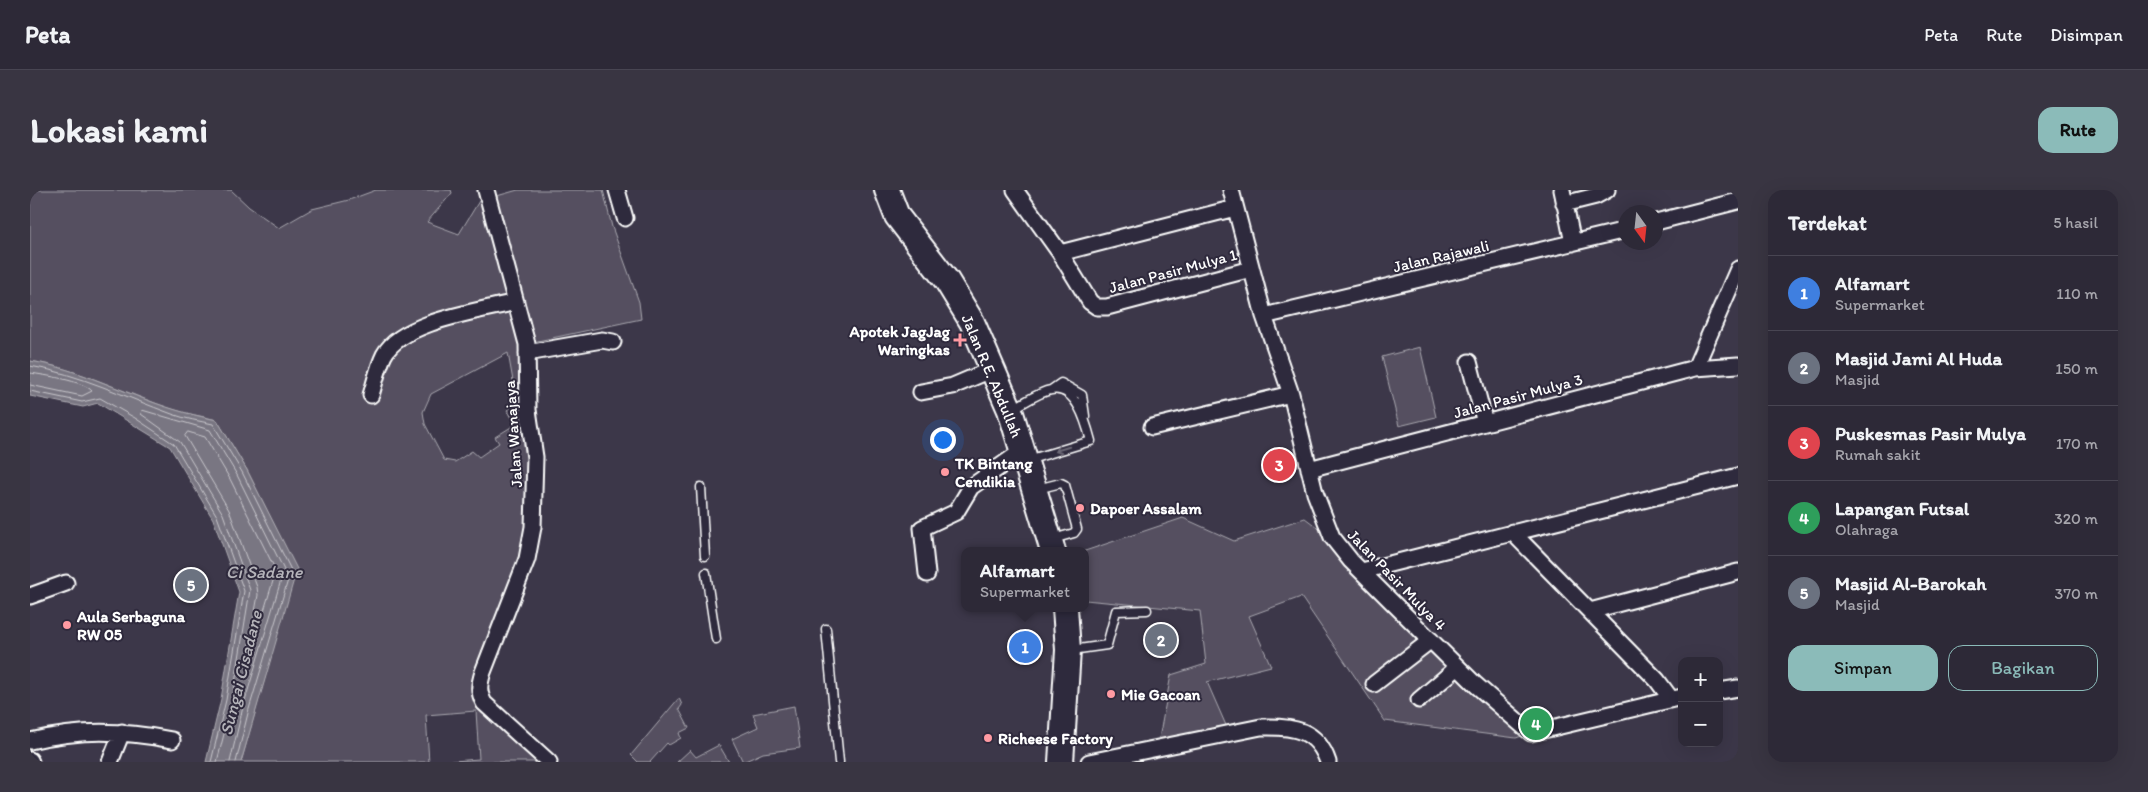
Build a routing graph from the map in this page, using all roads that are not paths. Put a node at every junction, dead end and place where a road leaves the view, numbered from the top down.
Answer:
1 (486, 190) edge
2 (617, 190) edge
3 (887, 190) edge
4 (1015, 190) edge
5 (1231, 190) edge
6 (1607, 190) edge
7 (1563, 197) edge
8 (1738, 201) edge
9 (1235, 208) junction
10 (625, 218) dead end
11 (1663, 220) edge
12 (1618, 232) edge
13 (1573, 243) junction
14 (1060, 253) junction
15 (1251, 269) junction
16 (1738, 269) edge
17 (516, 302) junction
18 (1264, 316) junction
19 (613, 342) dead end
20 (527, 353) junction
21 (1469, 362) dead end
22 (1738, 365) edge
23 (1695, 368) junction
24 (993, 369) junction
25 (921, 392) dead end
26 (1291, 394) junction
27 (370, 395) dead end
28 (1010, 410) junction
29 (1485, 423) junction
30 (1152, 427) dead end
31 (1026, 460) junction
32 (1309, 469) junction
33 (1738, 476) edge
34 (701, 487) dead end
35 (1033, 490) junction
36 (1512, 532) junction
37 (1052, 545) edge
38 (705, 556) dead end
39 (1362, 571) junction
40 (1738, 572) edge
41 (706, 573) dead end
42 (927, 574) dead end
43 (66, 583) dead end
44 (30, 596) edge
45 (1147, 610) dead end
46 (1590, 611) junction
47 (1065, 612) edge
48 (826, 629) dead end
49 (716, 639) dead end
50 (1431, 640) junction
51 (1068, 650) junction
52 (1458, 667) junction
53 (1374, 684) dead end
54 (1738, 688) edge
55 (1723, 690) edge
56 (1676, 698) edge
57 (1419, 700) dead end
58 (122, 732) junction
59 (172, 740) dead end
60 (30, 741) edge
61 (110, 762) edge
62 (549, 762) edge
63 (839, 762) edge
64 (1061, 762) edge
65 (1089, 762) edge
66 (1328, 762) edge

1 - 17 street, Jalan Wanajaya
2 - 10 street
3 - 24 main road, Jalan R.E. Abdullah
4 - 14 street, Jalan Pasir Mulya 1
5 - 9 street, Jalan Pasir Mulya 4
6 - 7 street
7 - 13 street
8 - 11 street
9 - 14 street
9 - 15 street, Jalan Pasir Mulya 4
12 - 13 street, Jalan Rajawali
13 - 18 street, Jalan Rajawali
14 - 15 street, Jalan Pasir Mulya 1
15 - 18 street, Jalan Pasir Mulya 4
16 - 23 street
17 - 20 street, Jalan Wanajaya
17 - 27 street
18 - 26 street, Jalan Pasir Mulya 4
19 - 20 street
20 - 62 street, Jalan Wanajaya
21 - 29 street
22 - 23 street, Jalan Pasir Mulya 3
23 - 29 street, Jalan Pasir Mulya 3
24 - 25 street
24 - 28 main road, Jalan R.E. Abdullah
26 - 30 street
26 - 32 street, Jalan Pasir Mulya 4
28 - 31 main road, Jalan R.E. Abdullah
28 -> 31 lane
29 - 32 street, Jalan Pasir Mulya 3
31 - 35 main road, Jalan R.E. Abdullah
31 - 42 street
32 - 39 street, Jalan Pasir Mulya 4
33 - 36 street
34 - 38 lane
35 - 37 main road, Jalan R.E. Abdullah
35 - 37 lane
36 - 39 street
36 - 46 street
39 - 50 street, Jalan Pasir Mulya 4
40 - 46 street
41 - 49 lane
43 - 44 street
45 - 51 lane
46 - 56 street
47 - 51 main road
48 - 63 lane
50 - 52 street, Jalan Pasir Mulya 4
50 - 53 street
51 - 64 main road
52 - 56 street, Jalan Pasir Mulya 4
52 - 57 street
54 - 55 street
58 - 59 street
58 - 60 street
58 - 61 street
65 - 66 street

